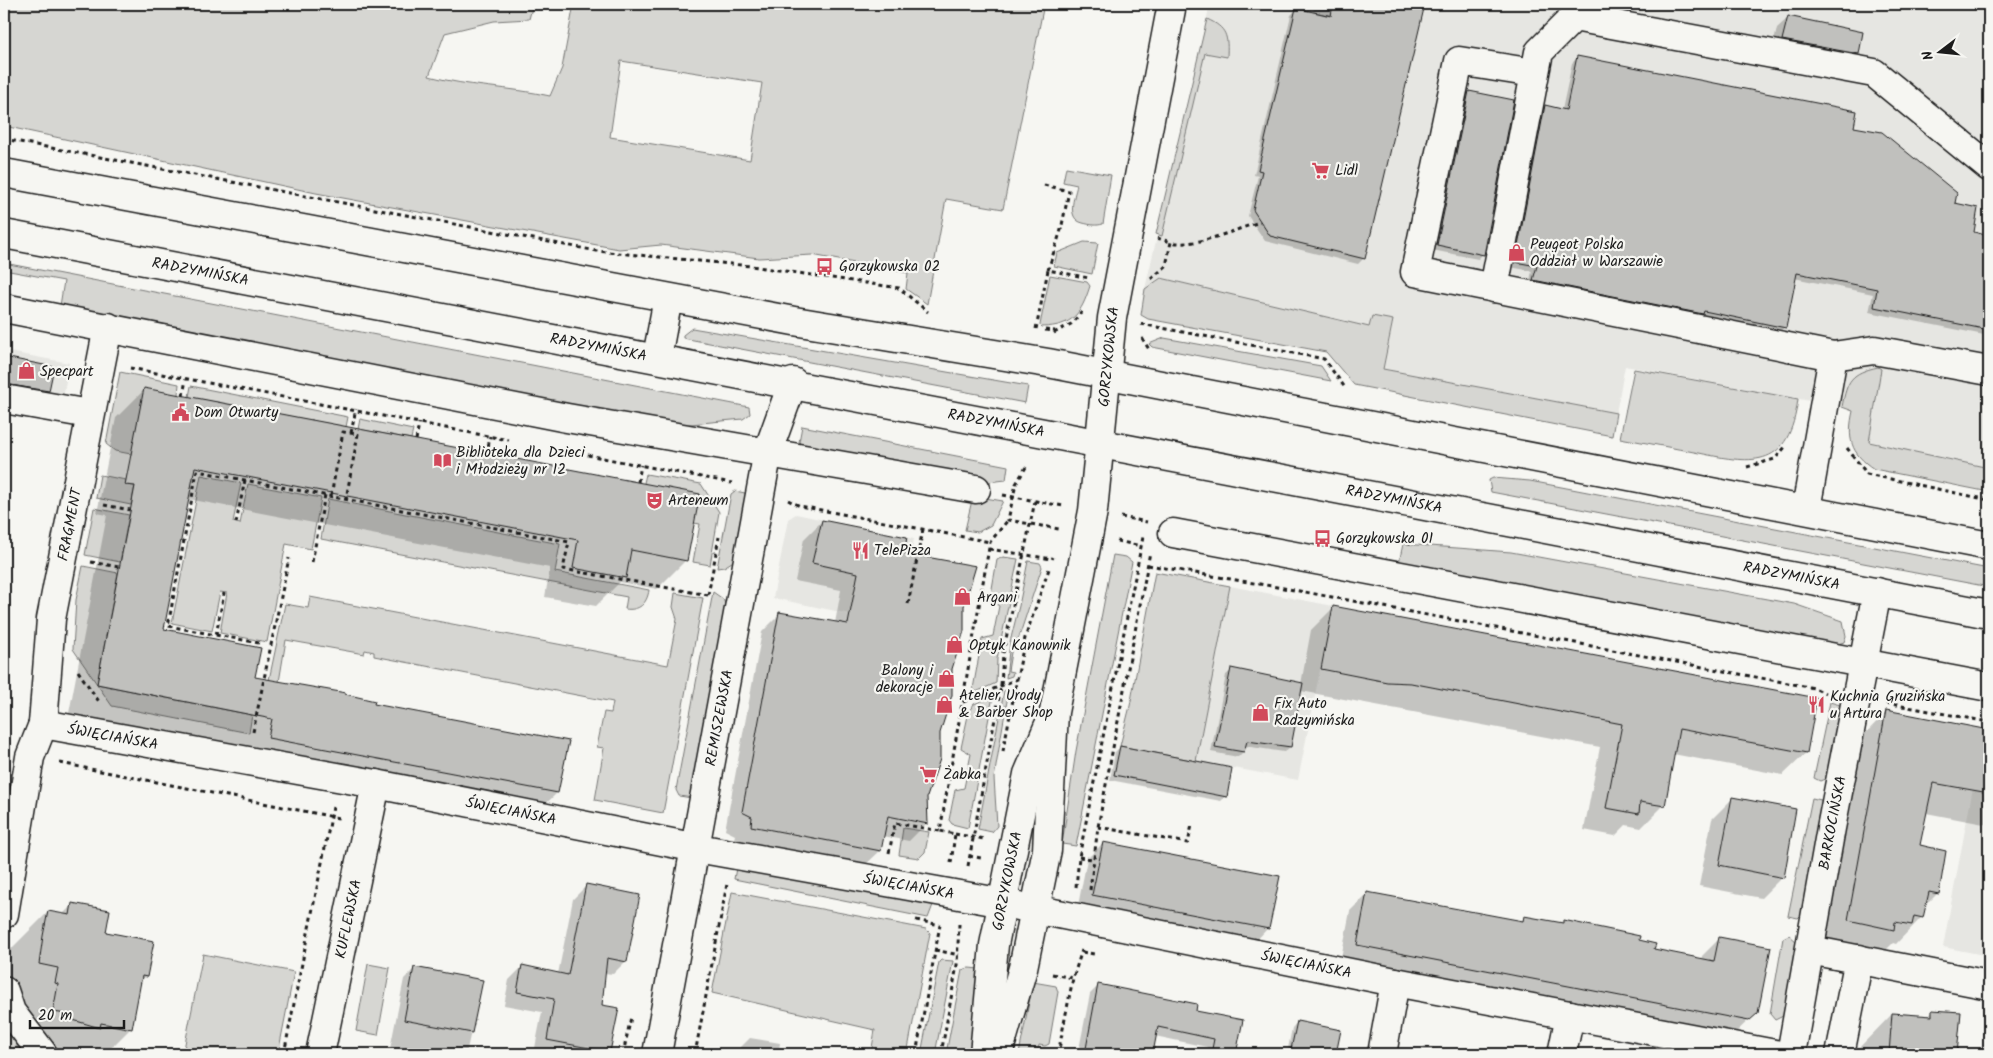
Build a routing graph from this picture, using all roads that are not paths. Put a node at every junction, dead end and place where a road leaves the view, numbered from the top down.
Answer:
1 (1172, 4) edge
2 (1534, 73) junction
3 (1989, 167) edge
4 (4, 173) edge
5 (4, 234) edge
6 (1494, 288) junction
7 (668, 298) junction
8 (4, 308) edge
9 (108, 328) junction
10 (1833, 356) junction
11 (657, 357) junction
12 (1989, 371) edge
13 (1105, 374) junction
14 (793, 382) junction
15 (4, 399) edge
16 (89, 414) junction
17 (1099, 443) junction
18 (768, 452) junction
19 (976, 489) dead end
20 (1806, 509) junction
21 (1160, 543) road end
22 (1989, 546) edge
23 (1877, 592) junction
24 (1989, 614) edge
25 (1863, 663) junction
26 (1989, 687) edge
27 (1054, 712) junction
28 (44, 724) junction
29 (376, 784) junction
30 (697, 848) junction
31 (1004, 903) junction
32 (1036, 910) junction
33 (4, 914) edge
34 (1810, 950) junction
35 (1859, 959) junction
36 (1395, 982) junction
37 (1989, 985) edge
38 (4, 991) edge
39 (1570, 1015) junction
40 (43, 1054) edge
41 (320, 1054) edge
42 (657, 1054) edge
43 (984, 1054) edge
44 (998, 1054) edge
45 (1382, 1054) edge
46 (1562, 1054) edge
47 (1775, 1054) edge
48 (1791, 1054) edge
49 (1840, 1054) edge

1 - 13 street, GORZYKOWSKA
2 - 3 street
2 - 6 street
2 - 6 street
4 - 7 street
5 - 11 street, RADZYMIŃSKA
6 - 10 street
7 - 11 street
7 - 13 street
8 - 9 street
9 - 16 street, FRAGMENT
9 - 18 street
10 - 12 street
10 - 20 street
11 - 14 street, RADZYMIŃSKA
13 - 17 street, GORZYKOWSKA
13 - 20 street
14 - 17 street, RADZYMIŃSKA
14 - 18 street, REMISZEWSKA
15 - 16 street
16 - 28 street, FRAGMENT
17 - 23 street, RADZYMIŃSKA
17 - 27 street, GORZYKOWSKA
18 - 19 street
18 - 30 street, REMISZEWSKA
20 - 22 street
21 - 25 street
23 - 24 street, RADZYMIŃSKA
23 - 25 street, BARKOCIŃSKA
25 - 26 street
25 - 34 street, BARKOCIŃSKA
27 - 31 street, GORZYKOWSKA
27 - 32 street, GORZYKOWSKA
28 - 29 street, ŚWIĘCIAŃSKA
28 - 33 street, FRAGMENT
29 - 30 street, ŚWIĘCIAŃSKA
29 - 41 street, KUFLEWSKA
30 - 31 street, ŚWIĘCIAŃSKA
30 - 42 street, REMISZEWSKA
31 - 32 street, ŚWIĘCIAŃSKA
31 - 43 street, GORZYKOWSKA
32 - 36 street, ŚWIĘCIAŃSKA
32 - 44 street, GORZYKOWSKA
34 - 35 street
34 - 48 street, BARKOCIŃSKA
35 - 37 street
35 - 49 street
36 - 39 street, ŚWIĘCIAŃSKA
36 - 45 street
38 - 40 street
39 - 46 street
39 - 47 street, ŚWIĘCIAŃSKA

